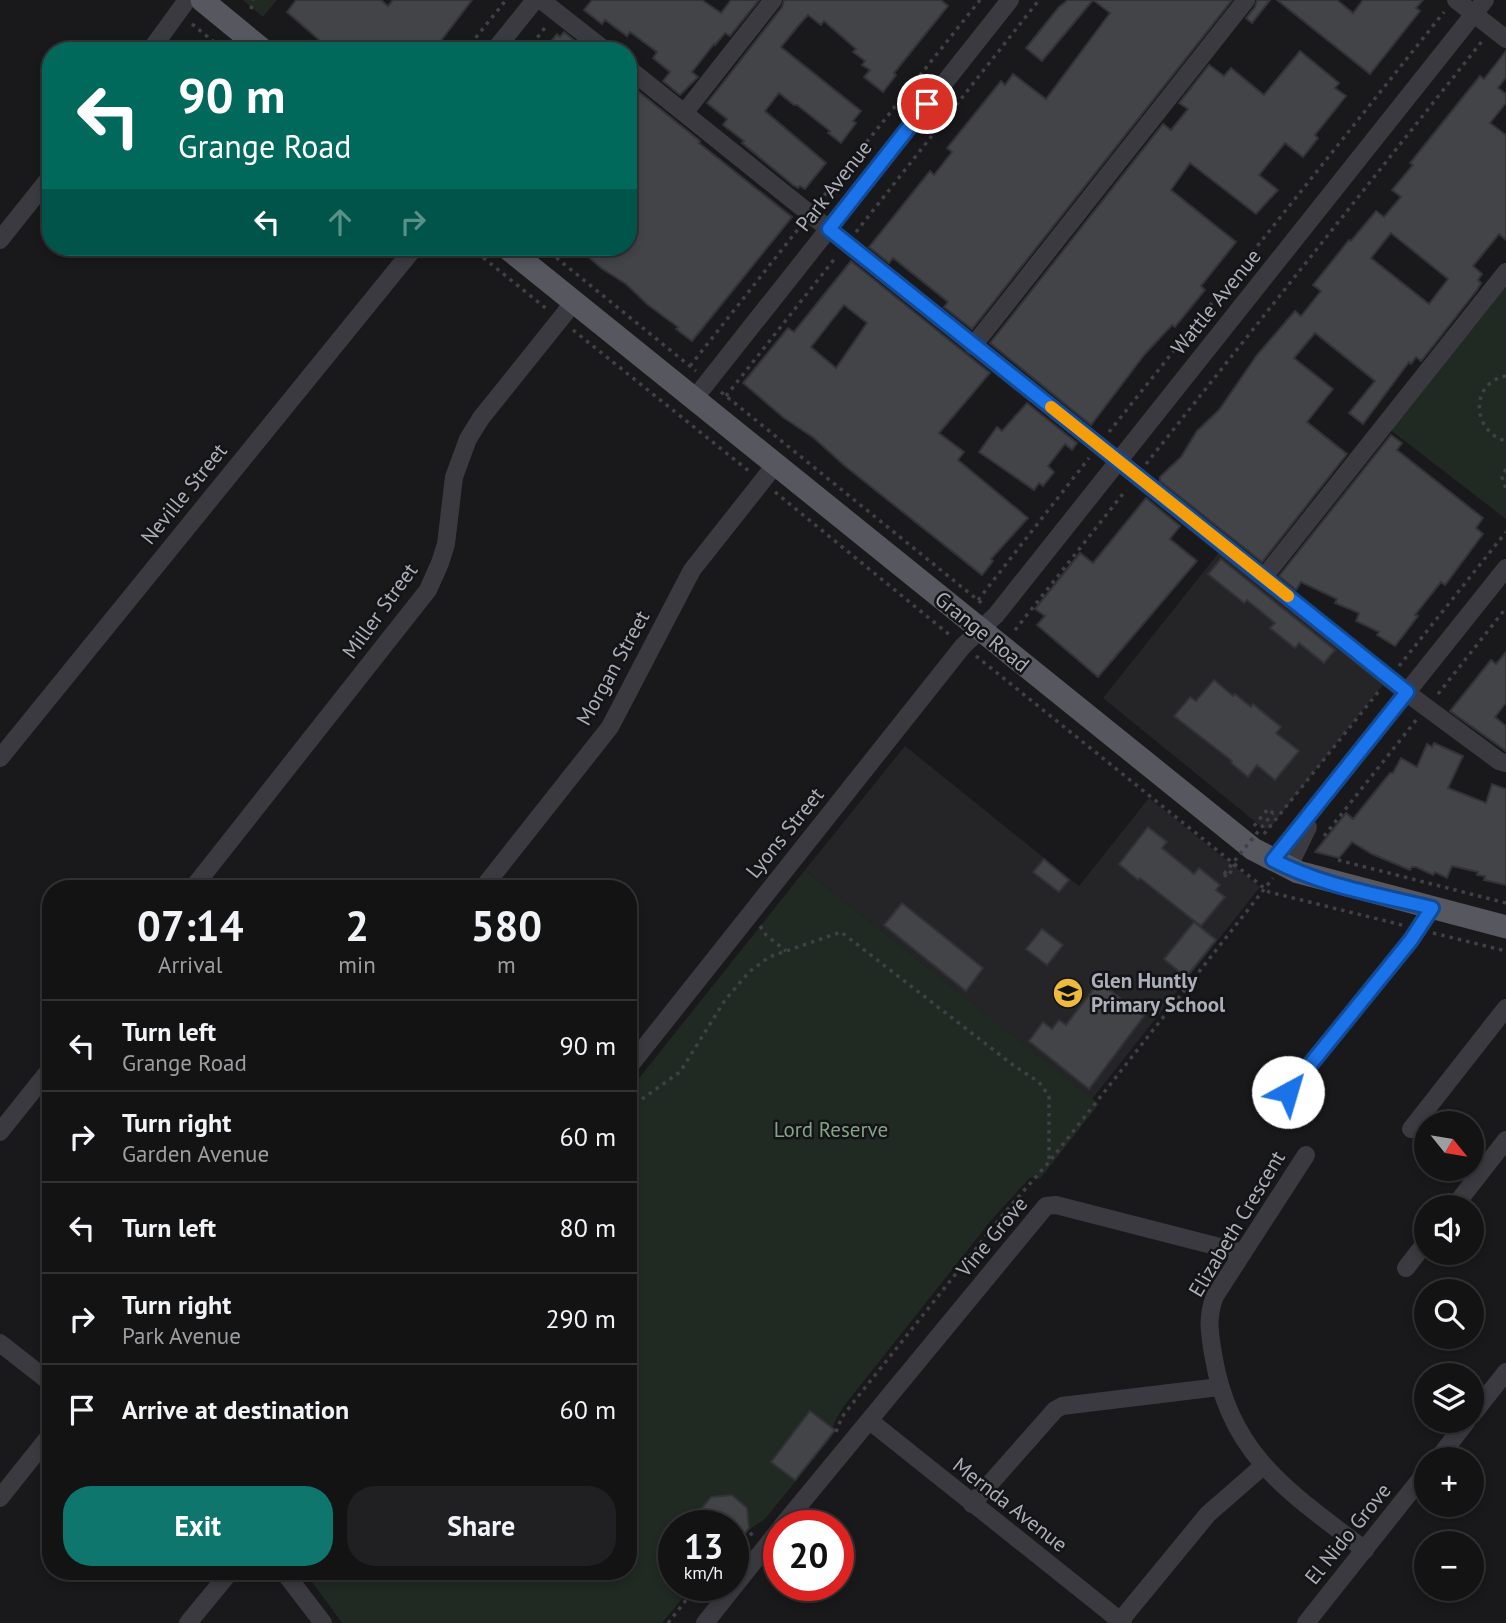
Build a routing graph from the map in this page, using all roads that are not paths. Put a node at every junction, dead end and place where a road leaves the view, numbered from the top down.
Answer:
1 (187, 0) edge
2 (201, 0) edge
3 (535, 0) edge
4 (541, 0) edge
5 (772, 0) edge
6 (1010, 0) edge
7 (1246, 0) edge
8 (1450, 5) edge
9 (1480, 7) edge
10 (1499, 34) edge
11 (157, 42) edge
12 (253, 42) edge
13 (501, 42) edge
14 (595, 42) edge
15 (637, 75) edge
16 (685, 112) junction
17 (42, 187) edge
18 (829, 229) junction
19 (0, 240) edge
20 (405, 256) edge
21 (517, 256) edge
22 (1506, 272) edge
23 (574, 302) junction
24 (973, 346) junction
25 (694, 399) junction
26 (1119, 460) junction
27 (775, 465) junction
28 (1506, 568) edge
29 (1264, 577) junction
30 (980, 630) junction
31 (1407, 692) junction
32 (0, 758) edge
33 (1506, 762) edge
34 (1281, 864) junction
35 (199, 880) edge
36 (489, 880) edge
37 (1432, 908) junction
38 (1506, 927) edge
39 (1506, 1008) edge
40 (637, 1057) edge
41 (42, 1079) edge
42 (1288, 1092) dead end
43 (1411, 1129) dead end
44 (0, 1132) edge
45 (1506, 1140) edge
46 (1306, 1155) dead end
47 (1463, 1195) edge
48 (1243, 1253) junction
49 (1414, 1258) edge
50 (1406, 1268) dead end
51 (0, 1343) edge
52 (1506, 1373) edge
53 (42, 1376) edge
54 (1219, 1387) junction
55 (1500, 1394) edge
56 (1484, 1406) edge
57 (870, 1421) junction
58 (1458, 1433) edge
59 (42, 1445) edge
60 (1447, 1447) edge
61 (1262, 1466) junction
62 (1414, 1487) edge
63 (0, 1498) edge
64 (972, 1504) junction
65 (795, 1510) edge
66 (1365, 1550) junction
67 (763, 1551) edge
68 (223, 1580) edge
69 (290, 1580) edge
70 (710, 1621) edge
71 (1122, 1622) edge
72 (188, 1623) edge
73 (323, 1623) edge
74 (1306, 1623) edge

1 - 11 street
2 - 12 main road
3 - 13 street
4 - 14 street
5 - 16 street
6 - 18 street, Park Avenue
7 - 24 street
8 - 9 street
9 - 10 street
9 - 26 street, Wattle Avenue
15 - 16 street
16 - 18 street
17 - 19 street
18 - 24 street
18 - 25 street, Park Avenue
20 - 32 street, Neville Street
21 - 23 main road, Grange Road
22 - 29 street
23 - 25 main road, Grange Road
23 - 35 street, Miller Street
24 - 26 street
25 - 27 main road, Grange Road
26 - 29 street
26 - 30 street, Wattle Avenue
27 - 30 main road, Grange Road
27 - 36 street, Morgan Street
28 - 31 street
29 - 31 street
30 - 34 main road, Grange Road
30 - 40 street, Lyons Street
31 - 33 street
31 - 34 street
34 - 37 main road, Grange Road
37 - 38 main road, Grange Road
37 - 42 street
39 - 43 street
41 - 44 street
45 - 47 street
46 - 48 street, Elizabeth Crescent
48 - 54 street, Elizabeth Crescent
48 - 57 street, Vine Grove
49 - 50 street
51 - 53 street
52 - 55 street
54 - 61 street, Elizabeth Crescent
54 - 64 street
55 - 56 street
57 - 64 street, Mernda Avenue
57 - 65 street
58 - 60 street
59 - 63 street
61 - 66 street, Elizabeth Crescent
61 - 71 street
62 - 66 street, El Nido Grove
64 - 71 street, Mernda Avenue
66 - 74 street, El Nido Grove
67 - 70 street
68 - 72 street
69 - 73 street

